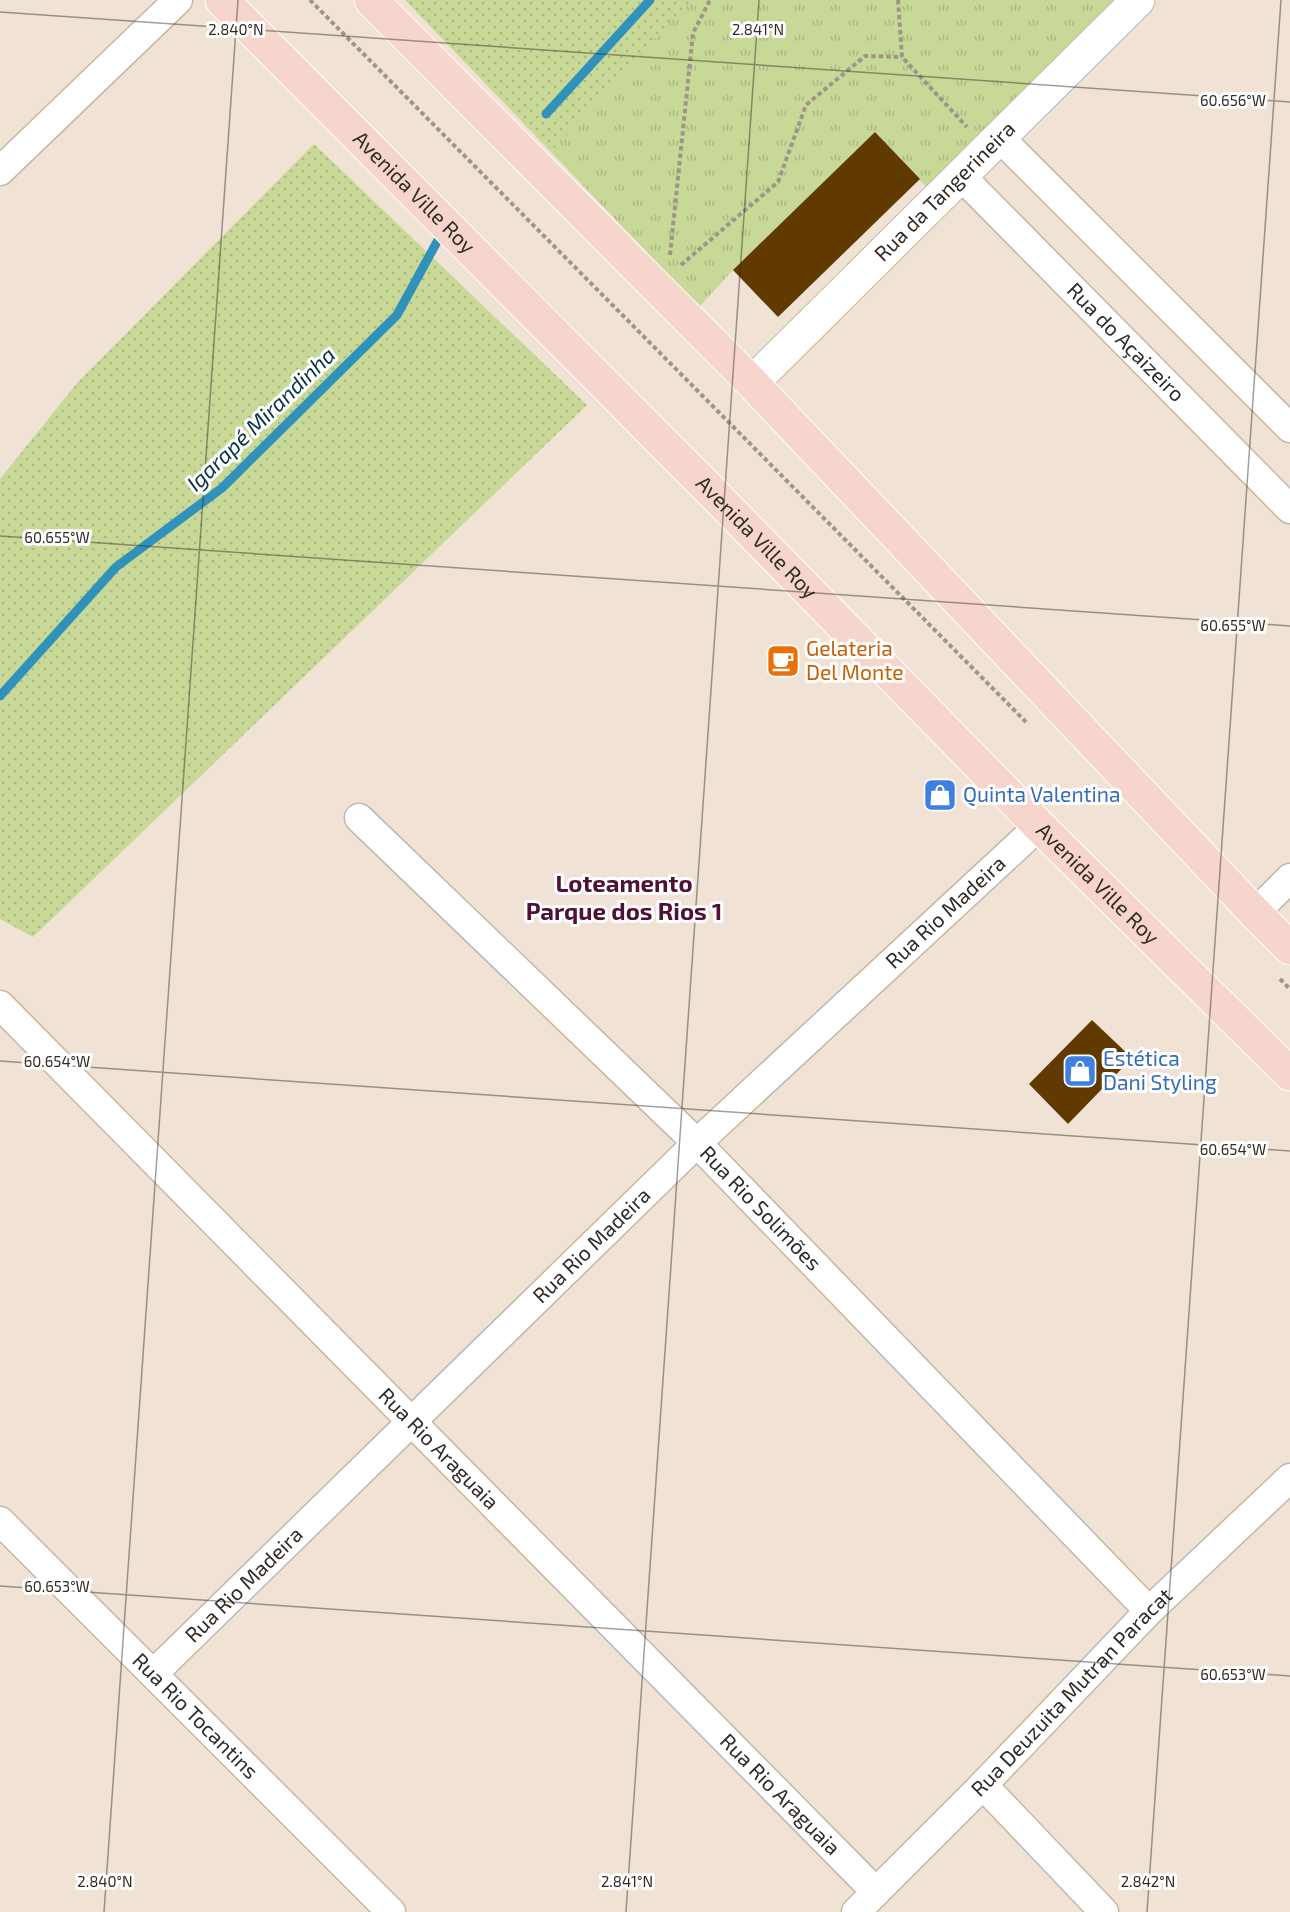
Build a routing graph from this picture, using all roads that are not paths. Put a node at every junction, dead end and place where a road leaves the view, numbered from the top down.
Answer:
1 (178, 0) edge
2 (222, 0) edge
3 (371, 0) edge
4 (1138, 0) edge
5 (994, 143) junction
6 (0, 171) edge
7 (961, 176) junction
8 (752, 383) junction
9 (1290, 428) edge
10 (1290, 509) edge
11 (359, 818) dead end
12 (1039, 826) junction
13 (1290, 878) edge
14 (1255, 913) junction
15 (1282, 960) edge
16 (0, 1005) edge
17 (1290, 1074) edge
18 (697, 1143) junction
19 (412, 1423) junction
20 (1290, 1478) edge
21 (0, 1521) edge
22 (1149, 1611) junction
23 (154, 1673) junction
24 (983, 1785) junction
25 (876, 1892) junction
26 (391, 1912) edge
27 (856, 1912) edge
28 (1104, 1912) edge

1 - 6 street
2 - 12 main road, Avenida Ville Roy
3 - 8 main road
4 - 5 street, Rua da Tangerineira
5 - 7 street, Rua da Tangerineira
5 - 9 street
7 - 8 street, Rua da Tangerineira
7 - 10 street, Rua do Açaizeiro
8 - 14 main road
11 - 18 street, Rua Rio Solimões
12 - 17 main road, Avenida Ville Roy
12 - 18 street, Rua Rio Madeira
13 - 14 street
14 - 15 main road
16 - 19 street, Rua Rio Araguaia
18 - 19 street, Rua Rio Madeira
18 - 22 street, Rua Rio Solimões
19 - 23 street, Rua Rio Madeira
19 - 25 street, Rua Rio Araguaia
20 - 22 street, Rua Deuzuita Mutran Paracat
21 - 23 street, Rua Rio Tocantins
22 - 24 street, Rua Deuzuita Mutran Paracat
23 - 26 street, Rua Rio Tocantins
24 - 25 street, Rua Deuzuita Mutran Paracat
24 - 28 street
25 - 27 street, Rua Deuzuita Mutran Paracat

